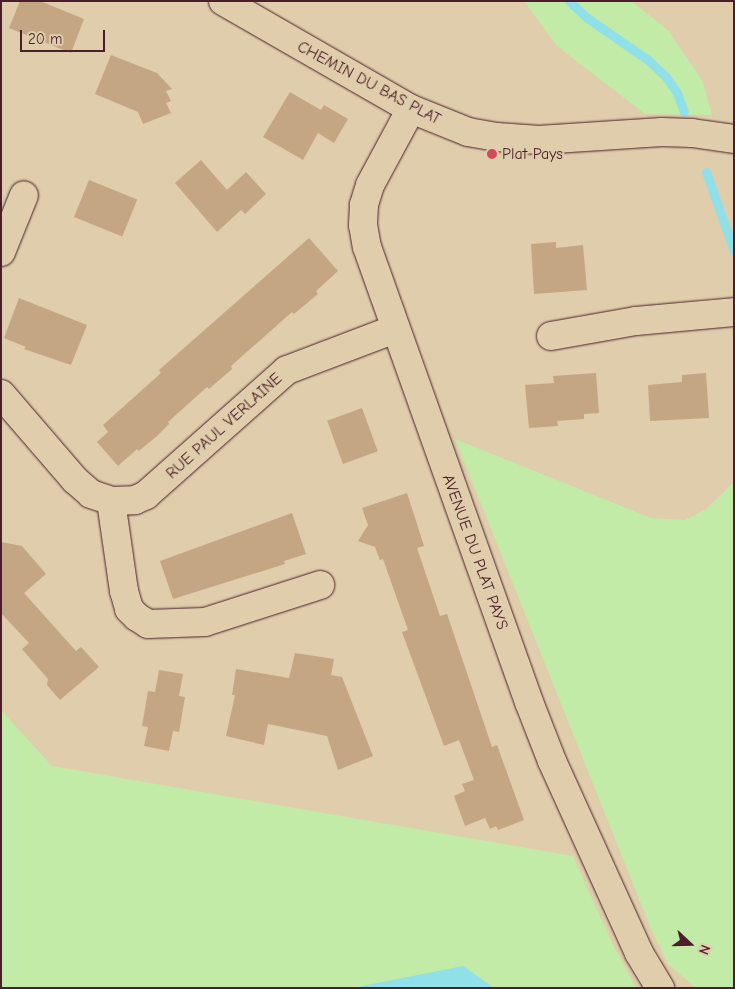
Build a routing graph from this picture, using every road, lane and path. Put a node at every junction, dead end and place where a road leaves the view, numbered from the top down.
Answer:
1 (223, 1) edge
2 (411, 109) junction
3 (734, 138) edge
4 (24, 195) dead end
5 (1, 252) edge
6 (734, 312) edge
7 (395, 329) junction
8 (551, 336) dead end
9 (1, 394) edge
10 (111, 501) junction
11 (320, 585) dead end
12 (660, 988) edge

1 - 2 street, CHEMIN DU BAS PLAT
2 - 3 street, CHEMIN DU BAS PLAT
2 - 7 street, AVENUE DU PLAT PAYS
4 - 5 street
6 - 8 street
7 - 10 street, RUE PAUL VERLAINE
7 - 12 street, AVENUE DU PLAT PAYS
9 - 10 street, RUE PAUL VERLAINE
10 - 11 street

